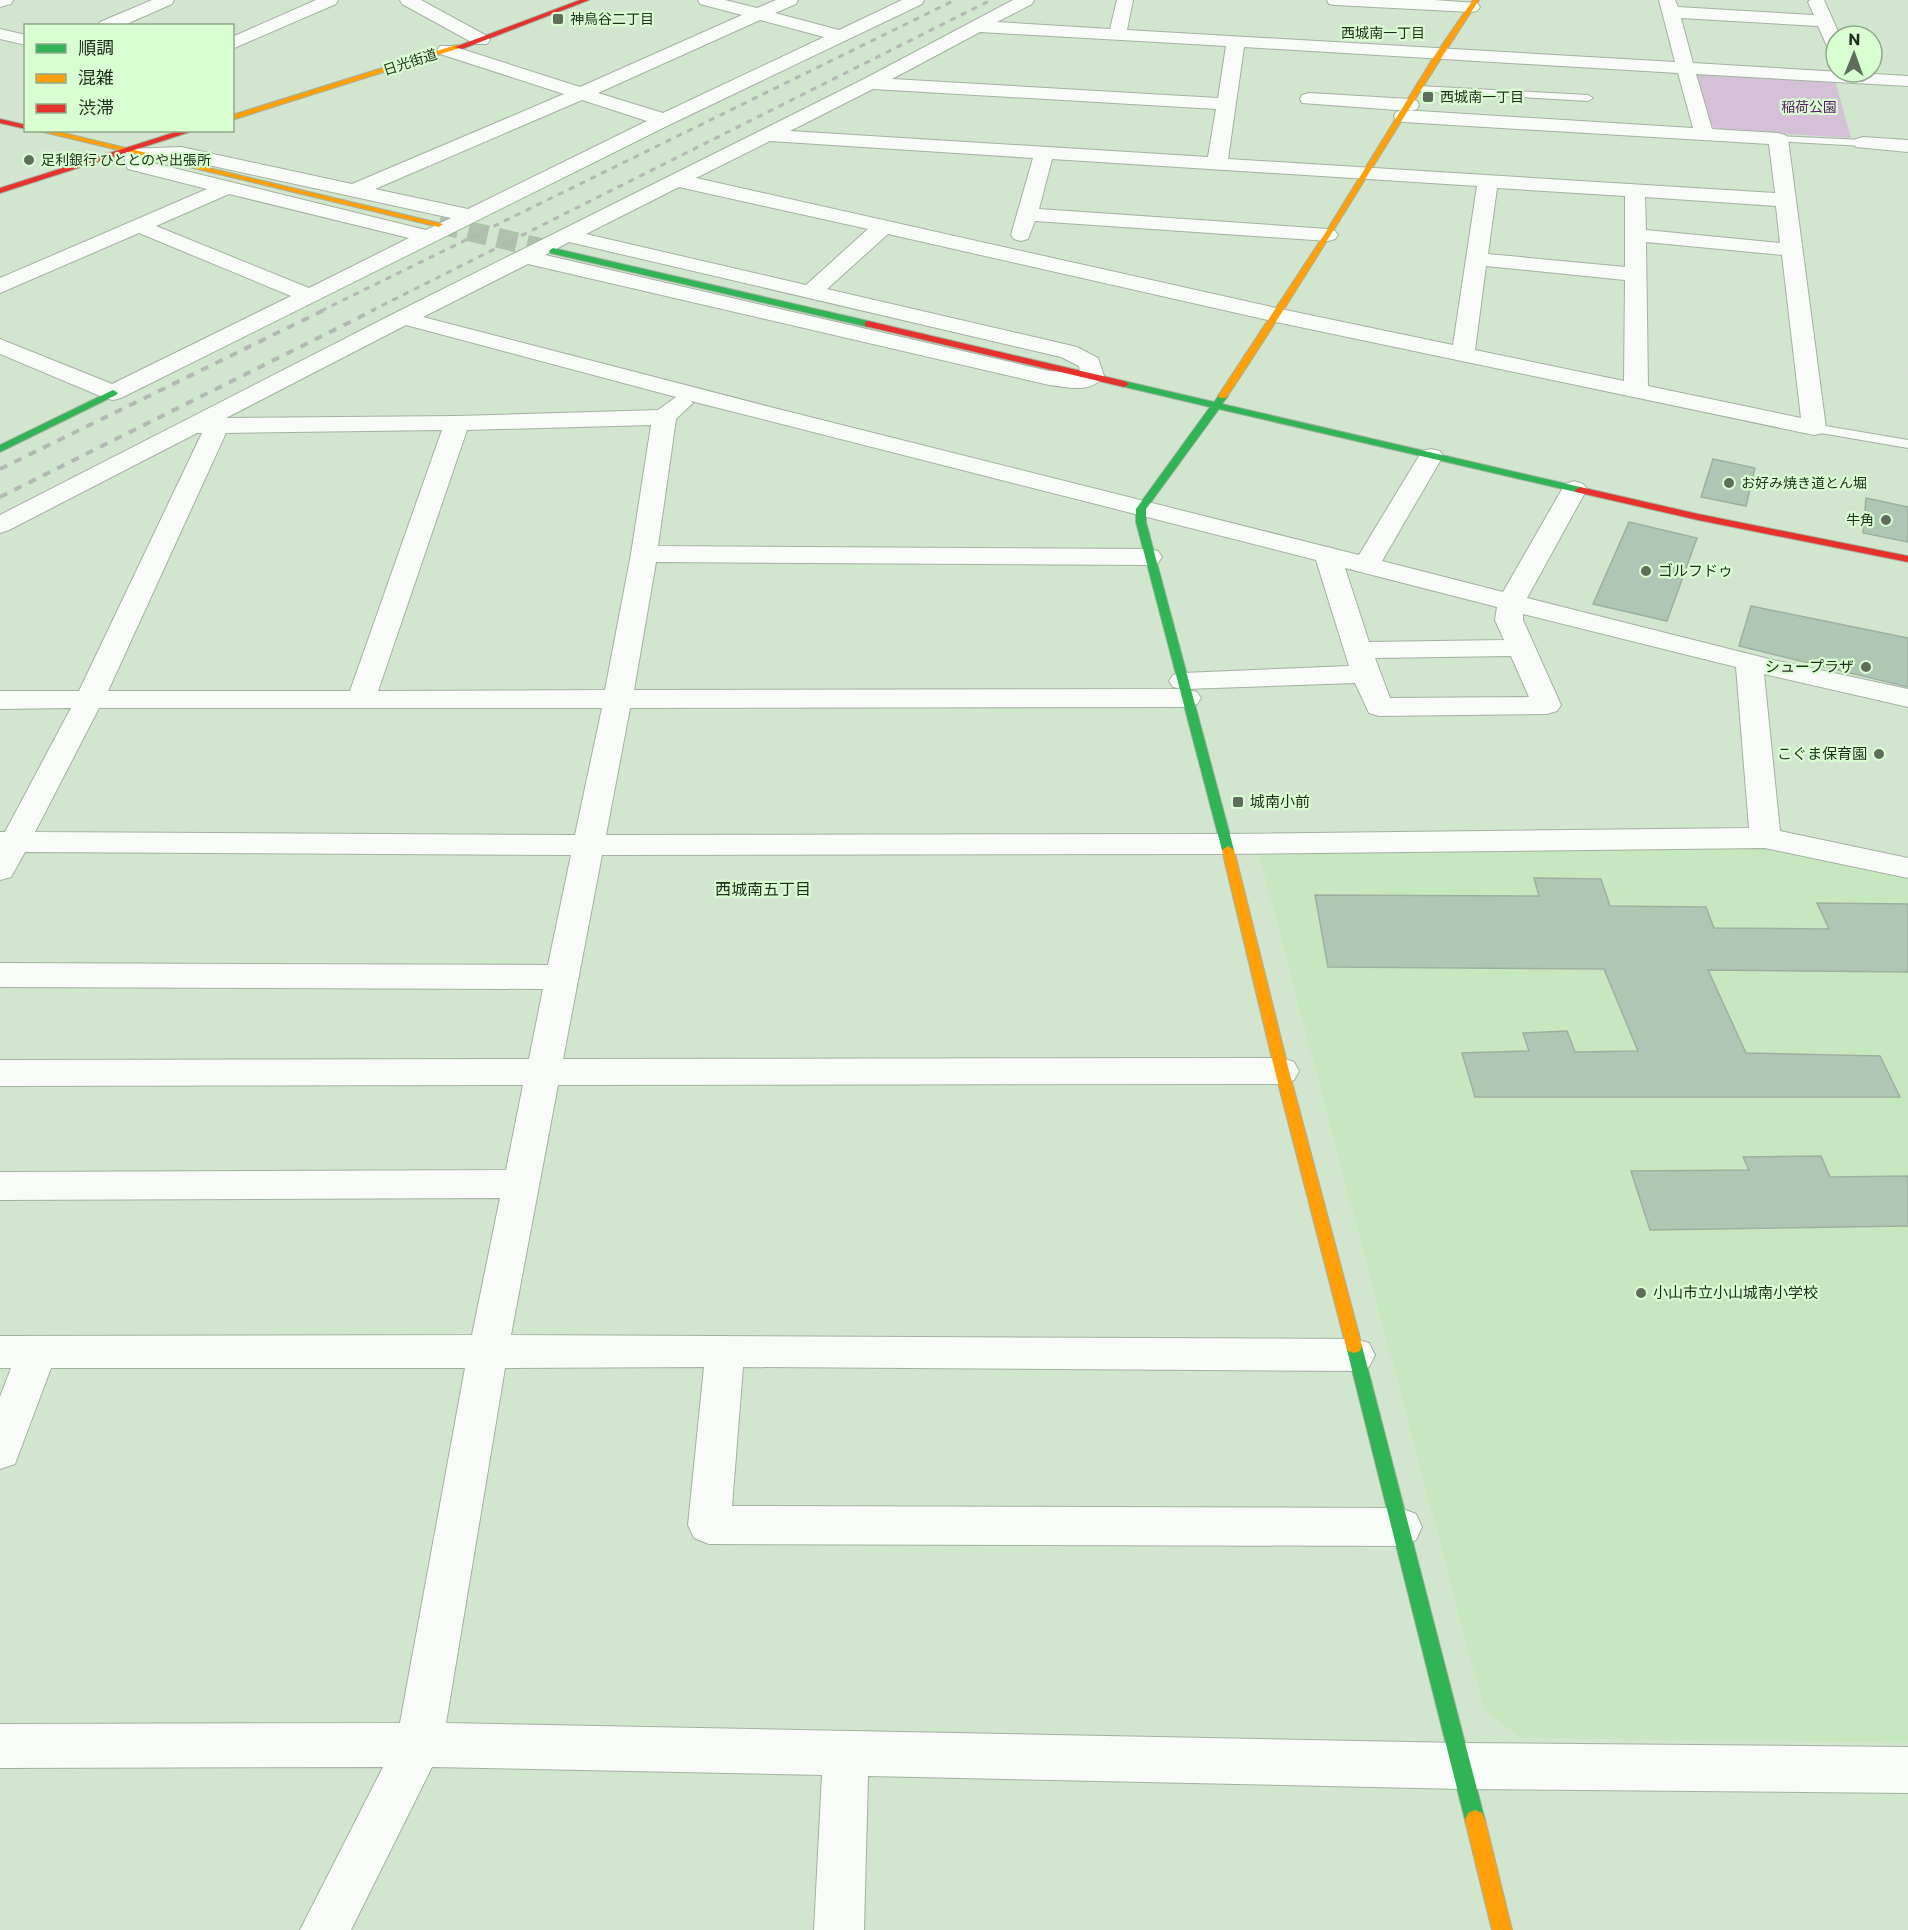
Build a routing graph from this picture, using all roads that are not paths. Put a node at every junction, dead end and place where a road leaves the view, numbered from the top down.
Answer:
1 (5, 0) edge
2 (166, 0) edge
3 (330, 0) edge
4 (408, 0) edge
5 (586, 0) edge
6 (706, 0) edge
7 (790, 0) edge
8 (916, 0) edge
9 (1026, 0) edge
10 (1125, 0) edge
11 (1335, 0) edge
12 (1816, 0) edge
13 (0, 2) edge
14 (451, 4) dead end
15 (1474, 4) edge
16 (1669, 6) edge
17 (431, 13) junction
18 (758, 14) junction
19 (1825, 21) junction
20 (111, 24) edge
21 (1826, 24) edge
22 (975, 26) junction
23 (0, 34) edge
24 (1117, 34) junction
25 (840, 36) junction
26 (24, 40) edge
27 (481, 40) junction
28 (1236, 41) junction
29 (234, 43) edge
30 (446, 50) junction
31 (1439, 55) junction
32 (1685, 69) junction
33 (1824, 74) edge
34 (1884, 79) edge
35 (1908, 81) edge
36 (870, 83) junction
37 (580, 94) junction
38 (1588, 98) dead end
39 (1309, 99) dead end
40 (1228, 104) junction
41 (1407, 109) junction
42 (234, 116) edge
43 (663, 120) junction
44 (0, 121) edge
45 (1375, 125) dead end
46 (24, 127) edge
47 (47, 132) edge
48 (186, 132) edge
49 (765, 135) junction
50 (1704, 135) junction
51 (1778, 139) junction
52 (1863, 143) joint
53 (1908, 146) edge
54 (129, 152) junction
55 (1044, 153) junction
56 (1217, 164) junction
57 (1366, 173) junction
58 (676, 180) junction
59 (1488, 180) junction
60 (226, 188) junction
61 (355, 190) junction
62 (1635, 190) junction
63 (0, 191) edge
64 (1785, 200) junction
65 (1027, 214) junction
66 (472, 216) junction
67 (139, 226) junction
68 (884, 226) junction
69 (435, 230) junction
70 (1328, 235) junction
71 (1635, 235) junction
72 (561, 244) junction
73 (1791, 250) junction
74 (1015, 254) junction
75 (528, 257) junction
76 (1477, 259) junction
77 (1636, 276) junction
78 (0, 286) edge
79 (811, 292) junction
80 (310, 296) junction
81 (1276, 315) junction
82 (403, 318) junction
83 (0, 346) edge
84 (1463, 354) junction
85 (1092, 376) junction
86 (1636, 391) junction
87 (113, 393) junction
88 (690, 395) junction
89 (1217, 405) junction
90 (664, 417) junction
91 (457, 423) junction
92 (205, 426) junction
93 (1814, 428) junction
94 (1908, 444) edge
95 (0, 449) edge
96 (1431, 456) junction
97 (1574, 489) junction
98 (1141, 509) junction
99 (0, 525) edge
100 (644, 554) junction
101 (1328, 556) junction
102 (1149, 557) junction
103 (1908, 559) edge
104 (1365, 565) junction
105 (1511, 602) junction
106 (1521, 648) junction
107 (1749, 661) junction
108 (1362, 662) junction
109 (1185, 689) junction
110 (618, 698) junction
111 (1908, 698) edge
112 (361, 699) junction
113 (0, 700) edge
114 (89, 701) junction
115 (1765, 838) junction
116 (7, 842) edge
117 (1227, 844) junction
118 (588, 845) junction
119 (1908, 868) edge
120 (0, 870) edge
121 (0, 975) edge
122 (561, 976) junction
123 (1282, 1071) junction
124 (0, 1073) edge
125 (542, 1073) junction
126 (520, 1184) junction
127 (0, 1186) edge
128 (488, 1351) junction
129 (725, 1351) junction
130 (19, 1352) edge
131 (1355, 1355) junction
132 (0, 1451) edge
133 (1401, 1527) junction
134 (419, 1745) junction
135 (0, 1746) edge
136 (846, 1754) junction
137 (1461, 1766) junction
138 (1908, 1770) edge
139 (325, 1930) edge
140 (839, 1930) edge
141 (1502, 1930) edge

1 - 13 street
2 - 20 street
3 - 29 street
4 - 17 street
5 - 27 street, 日光街道
6 - 18 street
7 - 18 street
8 - 25 street
9 - 22 street
10 - 24 street
11 - 15 street
12 - 19 street
14 - 17 street
15 - 31 street
16 - 19 street
16 - 32 street
17 - 27 street
18 - 25 street
18 - 37 street
19 - 21 street
22 - 24 street
22 - 36 street
23 - 26 street
24 - 28 street
25 - 43 street
27 - 30 street, 日光街道
28 - 31 street
28 - 40 street
30 - 37 street
30 - 42 street, 日光街道
31 - 32 street
31 - 41 street
32 - 33 street
32 - 50 street
34 - 35 street
36 - 40 street
36 - 49 street
37 - 43 street
37 - 61 street
38 - 41 lane
39 - 41 street
40 - 56 street
41 - 45 street
41 - 50 street
41 - 57 street
43 - 66 street
44 - 46 street
47 - 54 street
48 - 54 street
49 - 55 street
49 - 58 street
50 - 51 street
51 - 52 lane
51 - 64 street
52 - 53 street
54 - 60 street
54 - 61 street
54 - 63 street
54 - 69 street
55 - 56 street
55 - 65 street
56 - 57 street
57 - 59 street
57 - 70 street
58 - 68 street
58 - 72 street
59 - 62 street
59 - 76 street
60 - 67 street
60 - 69 street
61 - 66 street
62 - 64 street
62 - 71 street
64 - 73 street
65 - 70 street
65 - 74 street
66 - 69 street
67 - 78 street
67 - 80 street
68 - 74 street
68 - 79 street
69 - 80 street
70 - 81 street
71 - 73 street
71 - 77 street
72 - 75 street
72 - 79 street
72 - 85 street
73 - 93 street
74 - 81 street
75 - 82 street
75 - 85 street
76 - 77 street
76 - 84 street
77 - 86 street
79 - 85 street
80 - 87 street
81 - 84 street
81 - 89 street
82 - 88 street
82 - 92 street
83 - 87 street
84 - 86 street
85 - 89 street
86 - 93 street
87 - 95 street
88 - 90 street
88 - 98 street
89 - 96 street
89 - 98 street
90 - 91 street
90 - 100 street
91 - 92 street
91 - 112 street
92 - 99 street
92 - 114 street
93 - 94 lane
96 - 97 street
96 - 104 street
97 - 103 street
97 - 105 street
98 - 101 street
98 - 102 street
100 - 102 street
100 - 110 street
101 - 104 street
101 - 108 street
102 - 109 street
104 - 105 street
105 - 106 street
105 - 107 street
106 - 108 street
106 - 108 street
107 - 111 street
107 - 115 street
108 - 109 street
109 - 110 street
109 - 117 street
110 - 112 street
110 - 118 street
112 - 114 street
113 - 114 street
114 - 116 street
115 - 117 street
115 - 119 street
116 - 118 street
116 - 120 street
117 - 118 street
117 - 123 street
118 - 122 street
121 - 122 street
122 - 125 street
123 - 125 street
123 - 131 street
124 - 125 street
125 - 126 street
126 - 127 street
126 - 128 street
128 - 129 street
128 - 130 street
128 - 134 street
129 - 131 street
129 - 133 street
130 - 132 street
131 - 133 street
133 - 137 street
134 - 135 street
134 - 136 street
134 - 139 street
136 - 137 street
136 - 140 street
137 - 138 street
137 - 141 street

